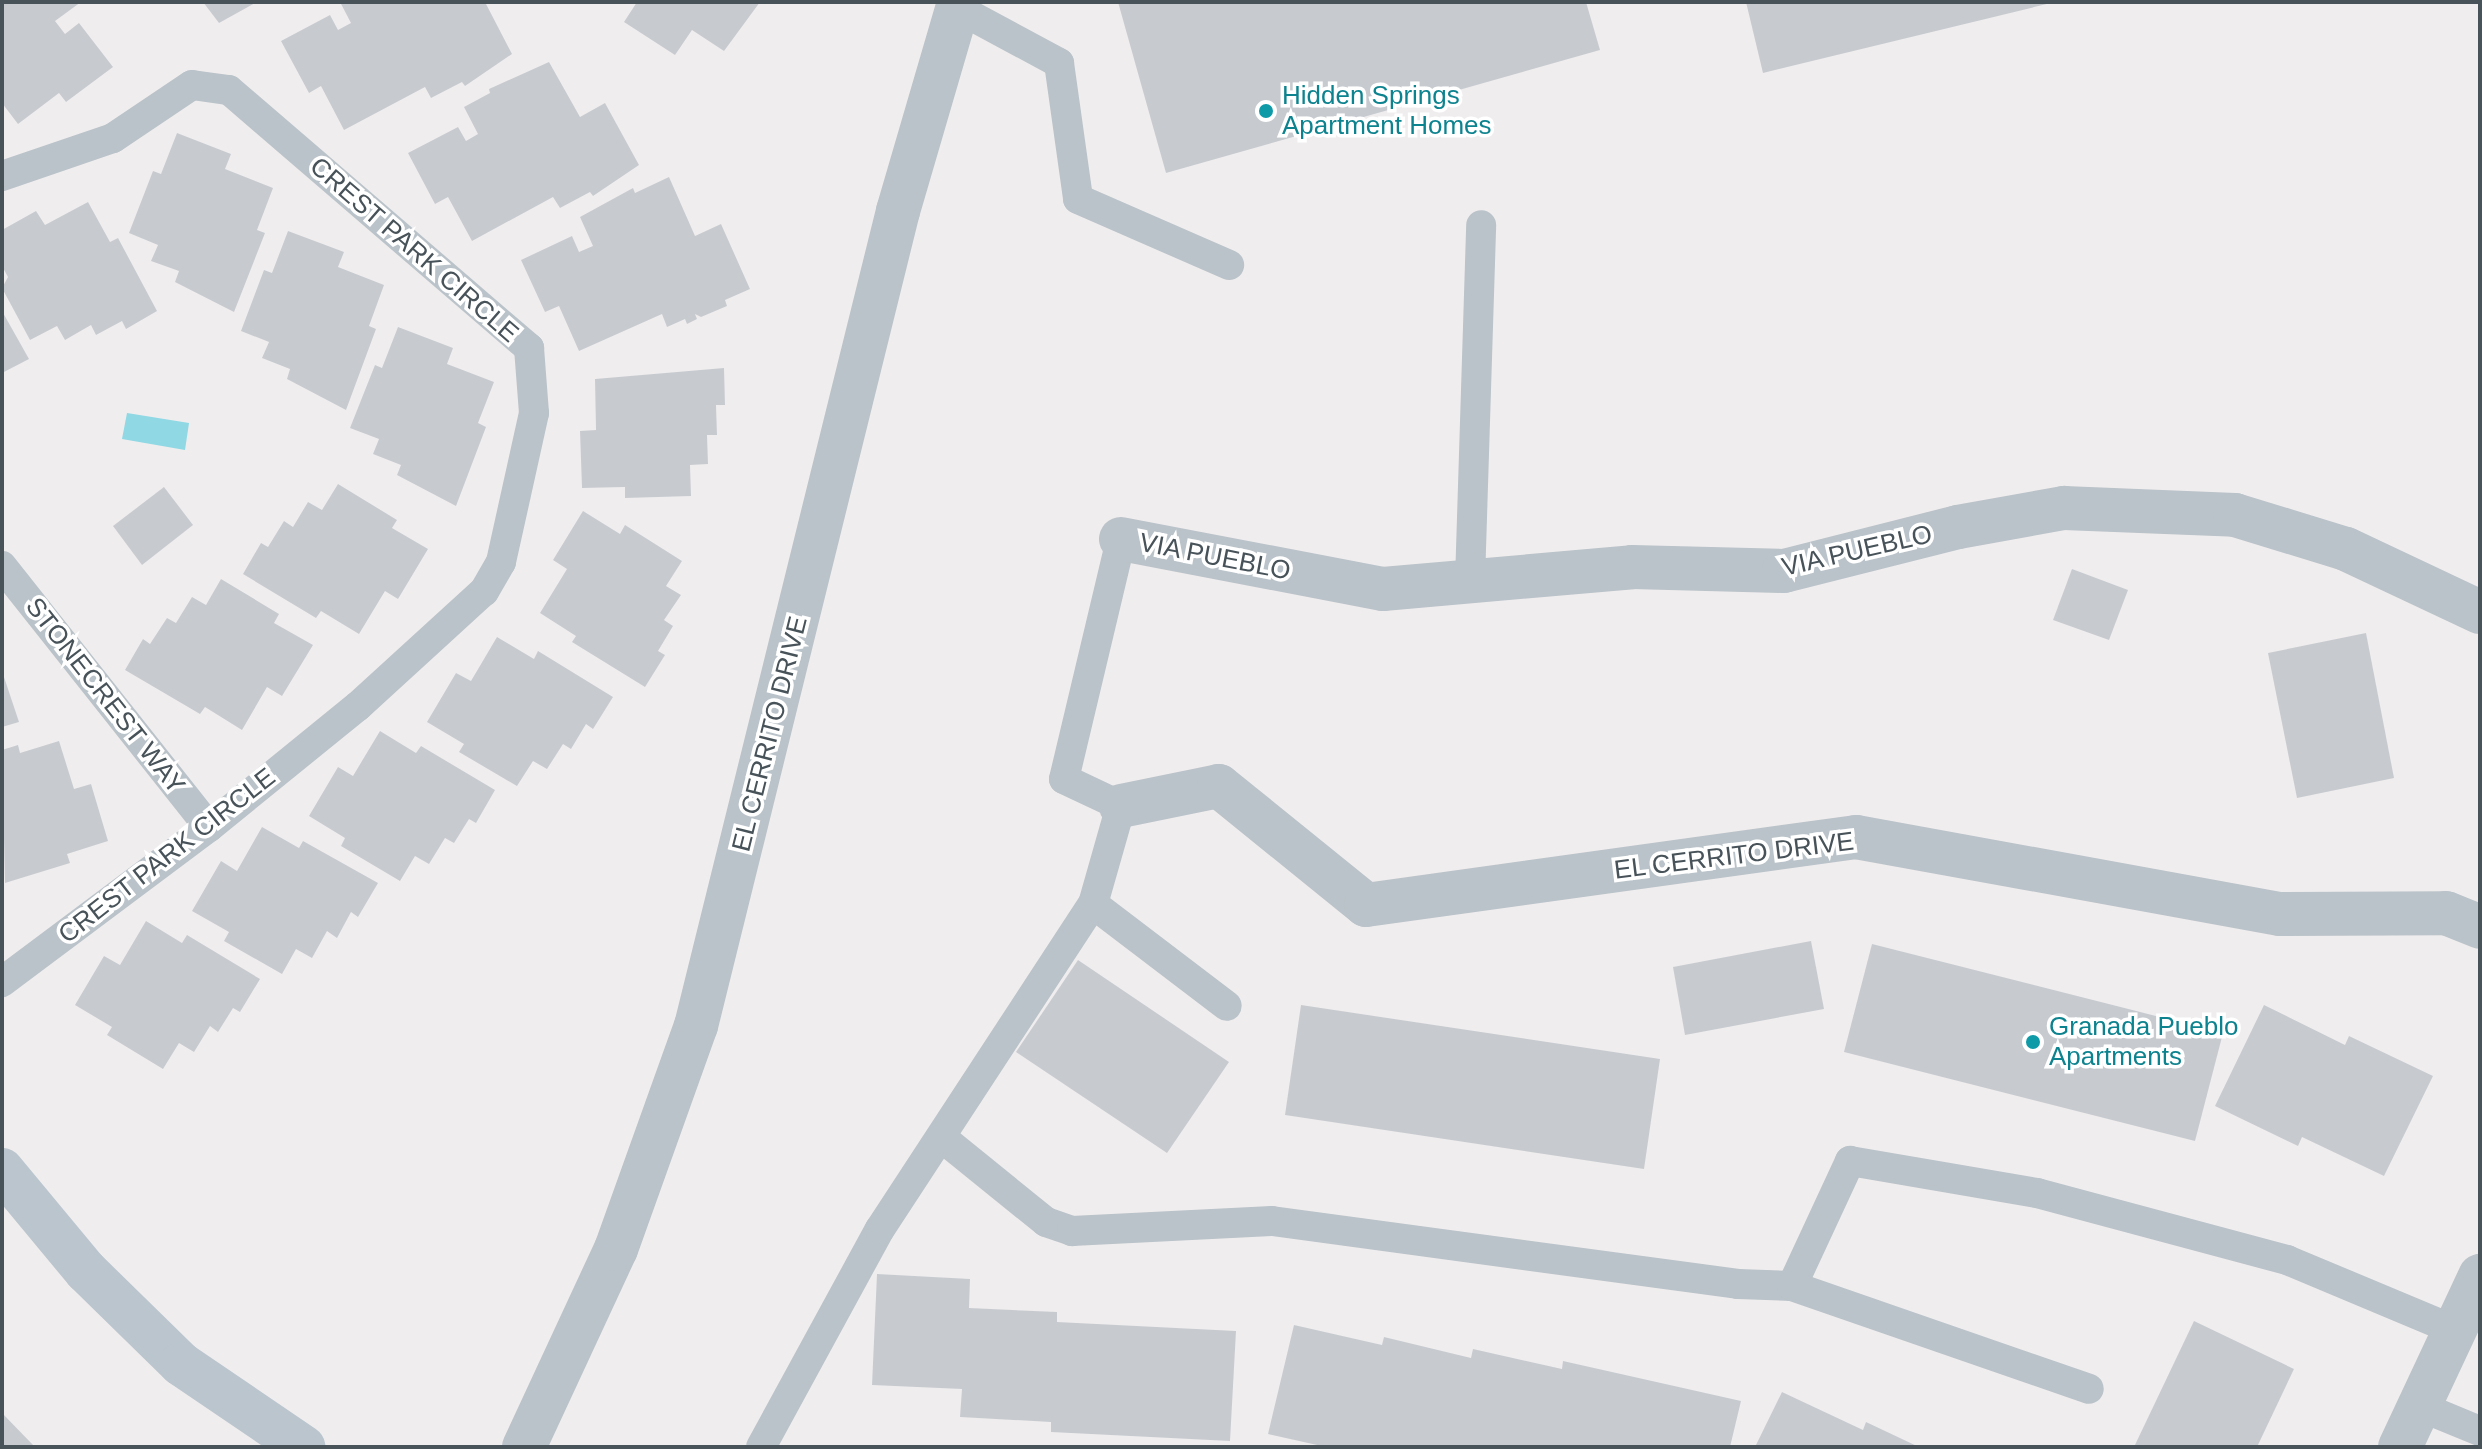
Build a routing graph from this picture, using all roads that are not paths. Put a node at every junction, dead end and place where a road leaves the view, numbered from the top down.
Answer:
1 (958, 5) edge
2 (2, 176) edge
3 (1481, 225) dead end
4 (1229, 265) dead end
5 (1121, 539) joint
6 (2, 566) edge
7 (1470, 581) junction
8 (2480, 612) edge
9 (1121, 806) junction
10 (209, 827) junction
11 (1093, 904) junction
12 (2480, 927) edge
13 (2, 982) edge
14 (1227, 1006) dead end
15 (941, 1137) junction
16 (2, 1170) edge
17 (2480, 1276) edge
18 (1792, 1286) junction
19 (2454, 1330) junction
20 (2089, 1389) dead end
21 (2419, 1406) junction
22 (2480, 1431) edge
23 (303, 1447) edge
24 (524, 1447) edge
25 (761, 1447) edge
26 (2400, 1447) edge

1 - 4 lane
1 - 24 street, EL CERRITO DRIVE
2 - 10 lane, CREST PARK CIRCLE
3 - 7 lane
5 - 7 street, VIA PUEBLO
5 - 9 lane
6 - 10 lane, STONECREST WAY
7 - 8 street, VIA PUEBLO
9 - 11 lane
9 - 12 street, EL CERRITO DRIVE
10 - 13 lane, CREST PARK CIRCLE
11 - 14 lane
11 - 15 lane
15 - 18 lane
15 - 25 lane
16 - 23 main road
17 - 19 street
18 - 19 lane
18 - 20 lane
19 - 21 street
21 - 22 lane
21 - 26 street

